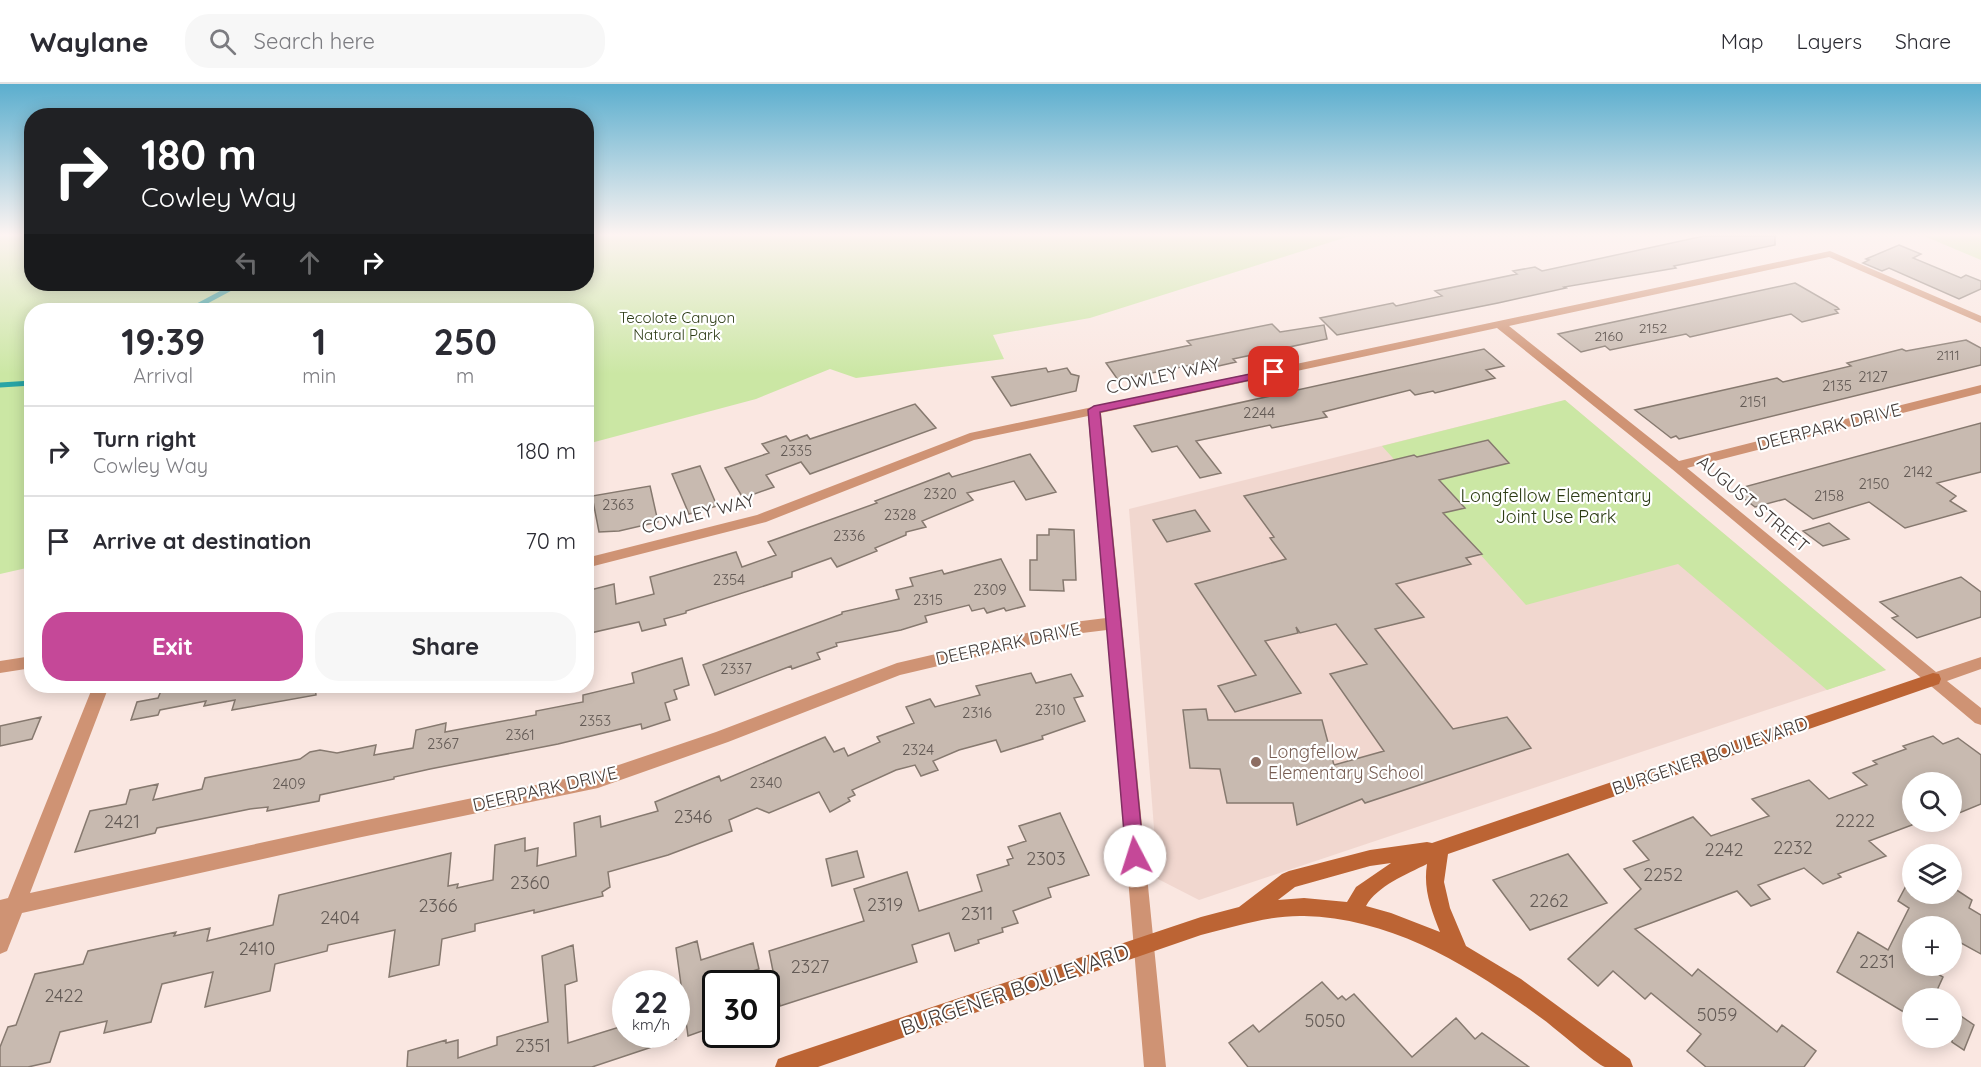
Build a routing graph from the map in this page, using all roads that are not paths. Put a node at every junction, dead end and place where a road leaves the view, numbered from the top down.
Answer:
1 (1698, 282) edge
2 (1894, 282) edge
3 (1981, 320) edge
4 (1499, 324) junction
5 (1981, 389) edge
6 (1094, 410) junction
7 (1677, 466) junction
8 (594, 561) edge
9 (1113, 623) junction
10 (24, 663) edge
11 (1981, 663) edge
12 (0, 667) edge
13 (1933, 679) junction
14 (98, 693) edge
15 (1981, 718) edge
16 (1439, 849) junction
17 (8, 907) edge
18 (1351, 913) junction
19 (1244, 915) junction
20 (0, 944) edge
21 (1143, 947) junction
22 (1458, 952) junction
23 (786, 1067) edge
24 (1155, 1067) edge
25 (1622, 1067) edge

1 - 4 street, COWLEY WAY
2 - 3 street, COWLEY WAY
4 - 6 street, COWLEY WAY
4 - 7 street, AUGUST STREET
5 - 7 street, DEERPARK DRIVE
6 - 8 street, COWLEY WAY
6 - 9 street
7 - 13 street, AUGUST STREET
9 - 17 street, DEERPARK DRIVE
9 - 21 street
10 - 12 street
11 - 13 street, BURGENER BOULEVARD
13 - 15 street, AUGUST STREET
13 - 16 street, BURGENER BOULEVARD
14 - 17 street
16 - 18 street, BURGENER BOULEVARD
16 - 19 street, BURGENER BOULEVARD
16 - 22 street
17 - 20 street
18 - 19 street, BURGENER BOULEVARD
18 - 22 street
19 - 21 street, BURGENER BOULEVARD
21 - 23 street, BURGENER BOULEVARD
21 - 24 street
22 - 25 street

